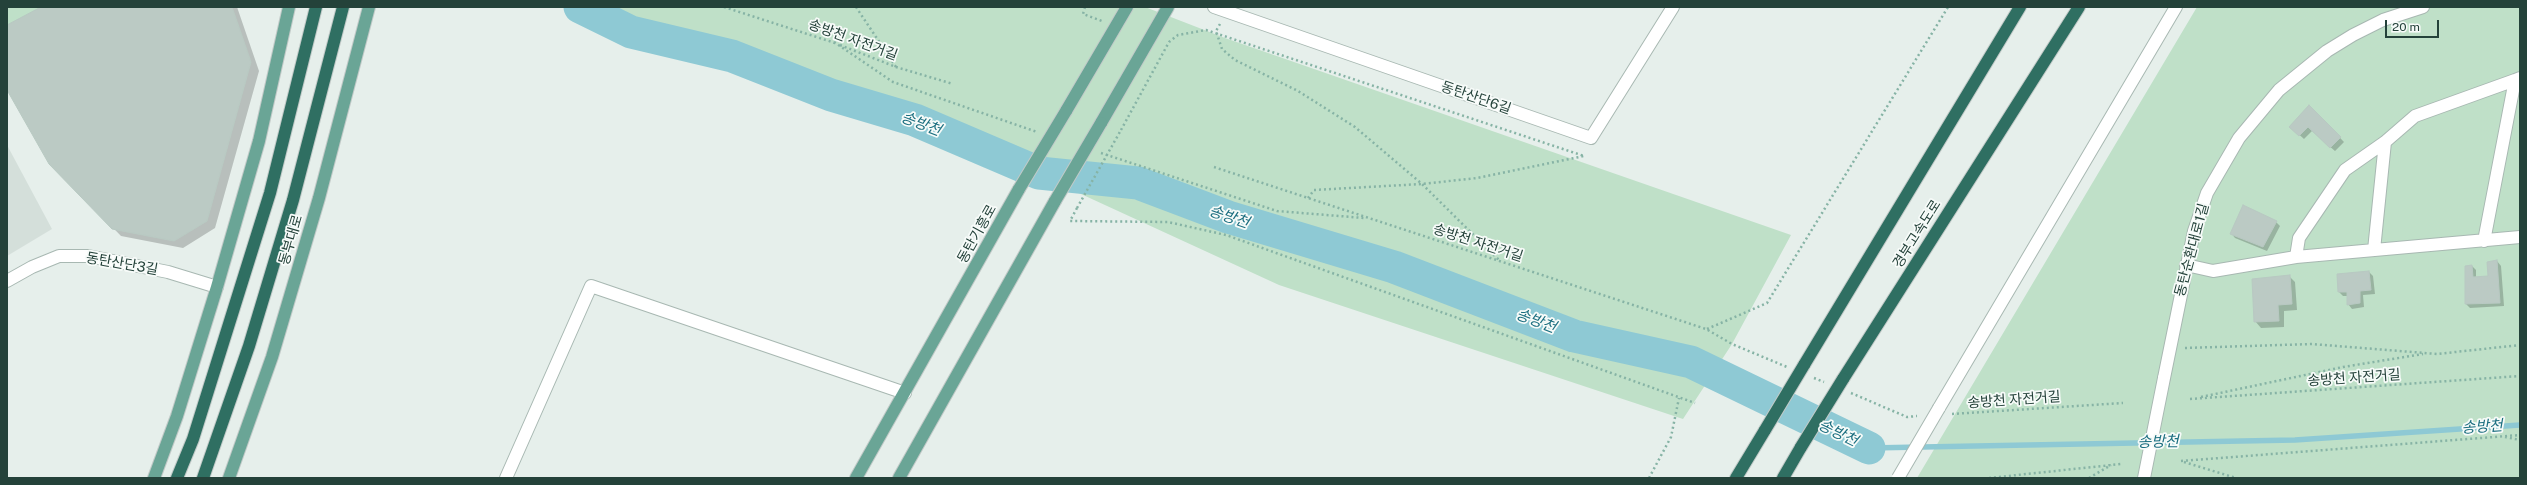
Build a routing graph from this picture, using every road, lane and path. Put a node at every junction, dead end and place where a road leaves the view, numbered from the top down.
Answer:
1 (289, 7) edge
2 (316, 7) edge
3 (343, 7) edge
4 (369, 7) edge
5 (724, 7) edge
6 (856, 7) edge
7 (1085, 7) edge
8 (1127, 7) edge
9 (1168, 7) edge
10 (1214, 7) edge
11 (1673, 7) edge
12 (1948, 7) edge
13 (2020, 7) edge
14 (2078, 7) edge
15 (2176, 7) edge
16 (2423, 7) edge
17 (1083, 14) dead end
18 (1216, 31) junction
19 (896, 67) junction
20 (2517, 79) edge
21 (953, 84) dead end
22 (2385, 142) junction
23 (1214, 167) dead end
24 (1422, 184) junction
25 (1308, 198) junction
26 (2520, 237) edge
27 (2484, 241) junction
28 (2374, 250) junction
29 (2296, 257) junction
30 (1501, 261) junction
31 (2186, 265) junction
32 (7, 281) edge
33 (217, 287) junction
34 (1706, 329) junction
35 (2520, 345) edge
36 (2169, 349) junction
37 (2429, 353) junction
38 (1790, 368) dead end
39 (2520, 376) edge
40 (1812, 378) dead end
41 (1827, 384) dead end
42 (905, 393) junction
43 (1849, 393) dead end
44 (1679, 398) junction
45 (1695, 403) dead end
46 (2123, 403) dead end
47 (1942, 411) junction
48 (1922, 416) dead end
49 (2520, 435) edge
50 (2500, 436) junction
51 (2520, 440) edge
52 (2121, 464) dead end
53 (2111, 465) junction
54 (154, 478) edge
55 (178, 478) edge
56 (203, 478) edge
57 (229, 478) edge
58 (506, 478) edge
59 (856, 478) edge
60 (899, 478) edge
61 (1649, 478) edge
62 (1736, 478) edge
63 (1783, 478) edge
64 (1898, 478) edge
65 (1989, 478) edge
66 (2089, 478) edge
67 (2144, 478) edge
68 (2236, 478) edge

1 - 33 main road
2 - 55 highway
3 - 56 highway, 동부대로
4 - 57 main road, 동부대로
5 - 19 path, 송방천 자전거길
6 - 19 path
7 - 17 path
8 - 42 main road, 동탄기흥로, bridge
9 - 60 main road, bridge
10 - 11 street, 동탄산단6길
12 - 34 path
13 - 62 highway, bridge
14 - 63 highway, 경부고속도로, bridge
15 - 47 street
16 - 31 street, 동탄순환대로1길
18 - 24 path
18 - 24 path
18 - 44 path, bridge
19 - 21 path, 송방천 자전거길
20 - 22 street
20 - 27 street
22 - 28 street
22 - 29 street
23 - 25 path, 송방천 자전거길
24 - 25 path
24 - 30 path
25 - 30 path, 송방천 자전거길
26 - 27 street
27 - 28 street
28 - 29 street
29 - 31 street
30 - 34 path, 송방천 자전거길
31 - 36 street, 동탄순환대로1길
32 - 33 street, 동탄산단3길
33 - 54 main road
34 - 38 path, 송방천 자전거길
35 - 37 path
36 - 37 path
36 - 67 street, 동탄순환대로1길, bridge
37 - 39 path, 송방천 자전거길
40 - 41 path
42 - 58 street
42 - 59 main road, 동탄기흥로
43 - 48 path
44 - 45 path
44 - 61 path
46 - 47 path, 송방천 자전거길
47 - 64 street, bridge
49 - 50 path
50 - 51 path
50 - 68 path
52 - 53 path
53 - 65 path
53 - 66 path

